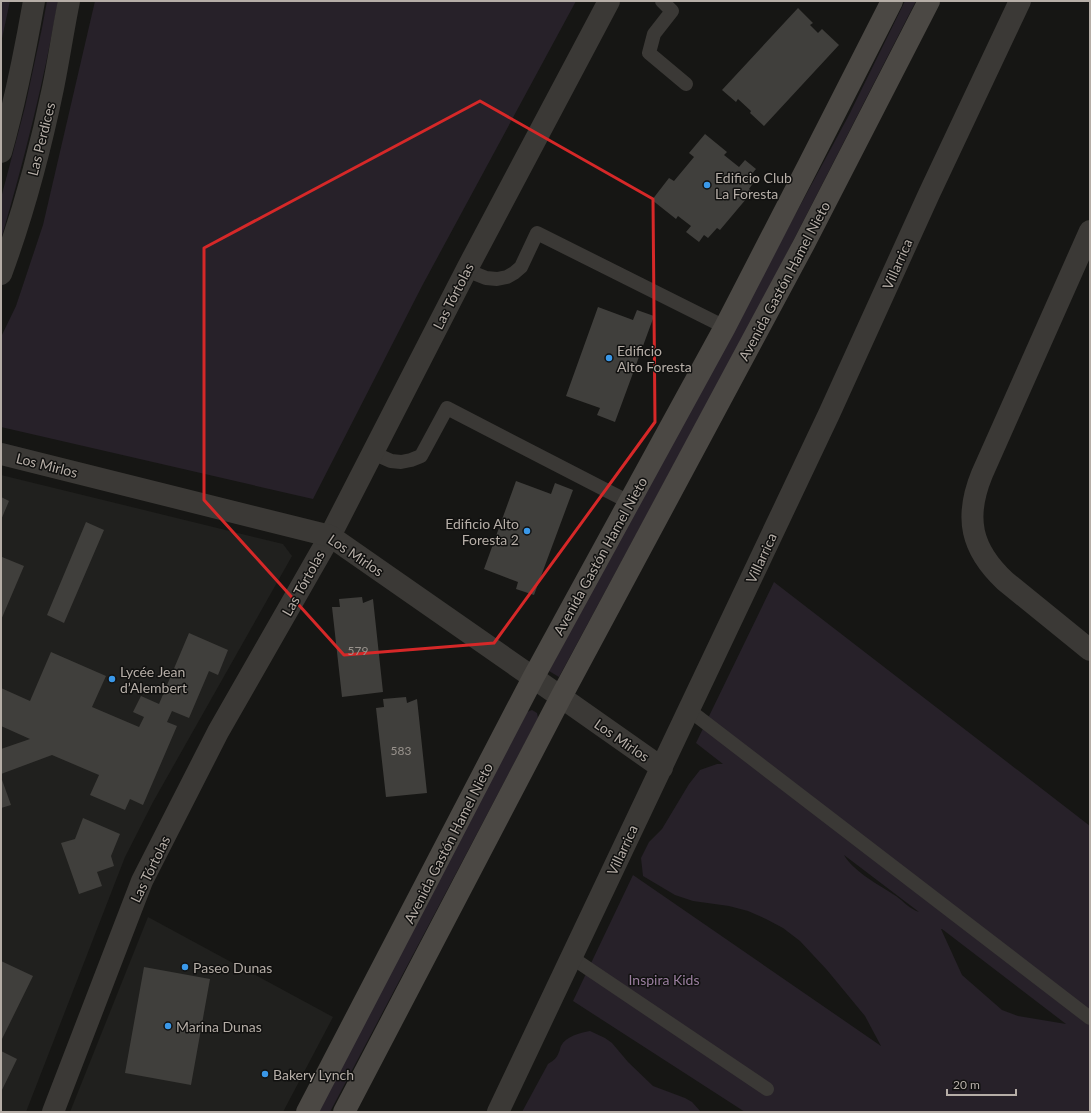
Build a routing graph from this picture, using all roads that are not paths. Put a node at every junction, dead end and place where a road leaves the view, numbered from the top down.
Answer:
1 (34, 1) edge
2 (69, 1) edge
3 (609, 1) edge
4 (662, 1) edge
5 (892, 1) edge
6 (929, 1) edge
7 (1020, 1) edge
8 (686, 84) dead end
9 (1, 152) edge
10 (1090, 231) edge
11 (468, 267) junction
12 (1, 274) edge
13 (725, 327) junction
14 (373, 451) junction
15 (1, 454) edge
16 (629, 502) junction
17 (330, 536) junction
18 (1090, 650) edge
19 (533, 678) junction
20 (561, 697) junction
21 (689, 710) junction
22 (662, 768) junction
23 (571, 957) junction
24 (1090, 1018) edge
25 (767, 1089) dead end
26 (53, 1112) edge
27 (307, 1112) edge
28 (344, 1112) edge
29 (498, 1112) edge

1 - 9 street
2 - 12 street, Las Perdices
3 - 11 street, Las Tórtolas
4 - 8 lane
5 - 13 main road, Avenida Gastón Hamel Nieto
6 - 20 main road, Avenida Gastón Hamel Nieto
7 - 21 street, Villarrica
10 - 18 street
11 - 13 lane
11 - 14 street, Las Tórtolas
13 - 16 main road, Avenida Gastón Hamel Nieto
14 - 16 lane
14 - 17 street, Las Tórtolas
15 - 17 street, Los Mirlos
16 - 19 main road, Avenida Gastón Hamel Nieto
17 - 19 street, Los Mirlos
17 - 26 street, Las Tórtolas
19 - 20 street, Los Mirlos
19 - 27 main road, Avenida Gastón Hamel Nieto
20 - 22 street, Los Mirlos
20 - 28 main road, Avenida Gastón Hamel Nieto
21 - 22 street, Villarrica
21 - 24 lane
22 - 23 street, Villarrica
23 - 25 lane
23 - 29 street, Villarrica

